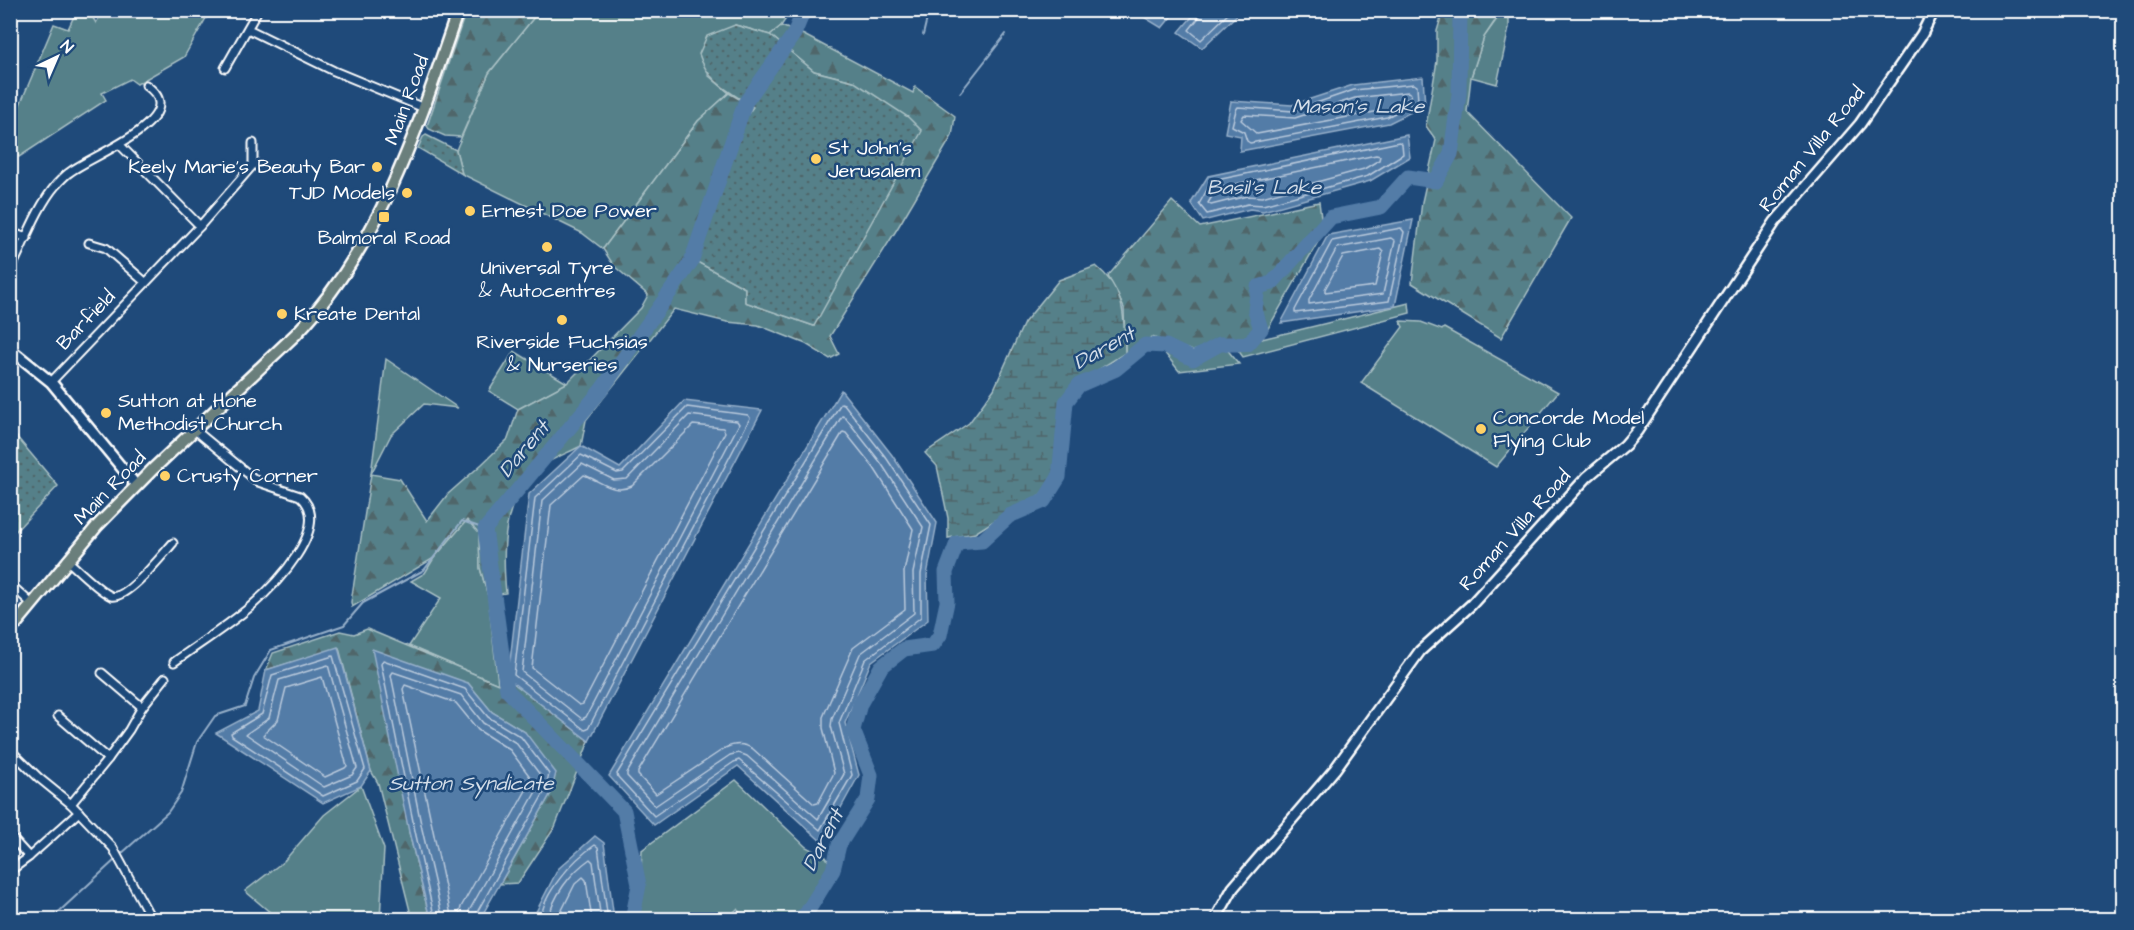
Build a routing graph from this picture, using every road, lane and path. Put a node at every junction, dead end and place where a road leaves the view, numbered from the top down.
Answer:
1 (258, 10) edge
2 (458, 10) edge
3 (1934, 10) edge
4 (248, 29) junction
5 (225, 68) dead end
6 (146, 85) dead end
7 (424, 108) junction
8 (253, 143) dead end
9 (120, 145) junction
10 (200, 226) junction
11 (10, 232) edge
12 (27, 238) junction
13 (89, 243) dead end
14 (10, 271) edge
15 (145, 282) junction
16 (10, 349) edge
17 (51, 382) junction
18 (195, 430) junction
19 (136, 485) junction
20 (173, 543) dead end
21 (68, 560) junction
22 (10, 584) edge
23 (32, 604) junction
24 (10, 631) edge
25 (174, 662) dead end
26 (102, 673) dead end
27 (165, 678) dead end
28 (142, 707) junction
29 (58, 716) dead end
30 (10, 750) edge
31 (108, 759) junction
32 (71, 804) junction
33 (79, 812) junction
34 (10, 836) edge
35 (29, 857) junction
36 (10, 872) edge
37 (148, 918) edge
38 (1215, 920) edge

1 - 4 street
2 - 7 main road, Main Road
3 - 38 street, Roman Villa Road
4 - 5 street
4 - 7 street
6 - 9 street
7 - 18 main road, Main Road
8 - 10 street, Barfield
9 - 10 street
9 - 12 street
10 - 15 street, Barfield
11 - 12 street
12 - 14 street
13 - 15 street
15 - 17 street, Barfield
16 - 17 street
17 - 19 street
18 - 19 main road, Main Road
18 - 25 street
19 - 21 main road, Main Road
20 - 21 street
21 - 23 main road, Main Road
22 - 23 street
23 - 24 main road, Main Road
26 - 28 street
27 - 28 street
28 - 31 street
29 - 31 street
30 - 32 street
31 - 32 street
32 - 33 street
33 - 35 street
33 - 37 street
34 - 35 street
35 - 36 street

